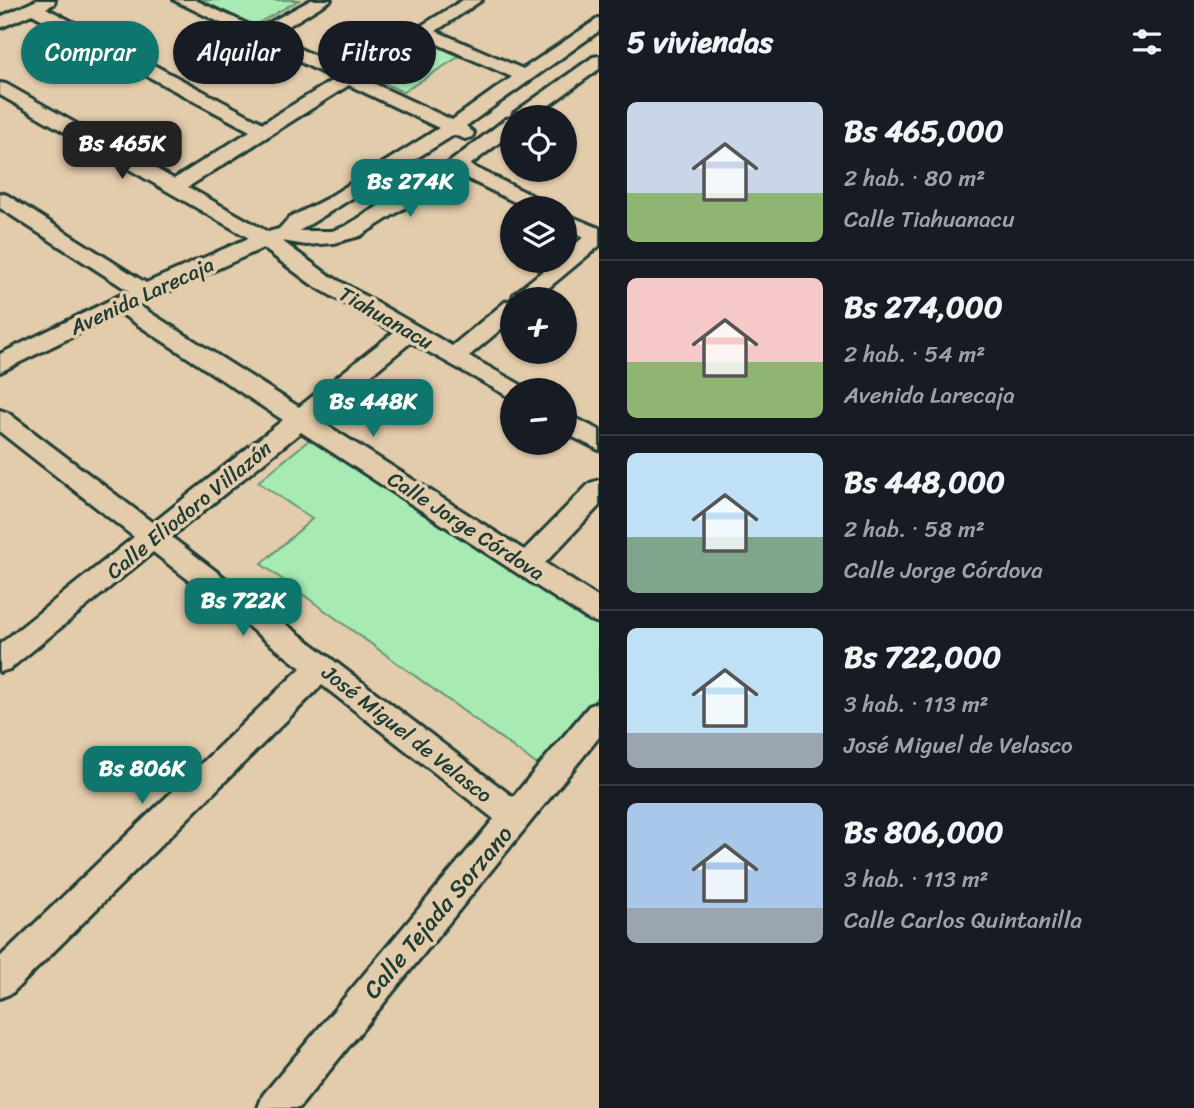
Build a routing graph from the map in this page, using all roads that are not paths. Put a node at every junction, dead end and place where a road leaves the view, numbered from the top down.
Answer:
1 (49, 0) edge
2 (182, 0) edge
3 (323, 0) edge
4 (474, 0) edge
5 (33, 8) junction
6 (227, 21) edge
7 (286, 21) edge
8 (0, 23) edge
9 (599, 23) edge
10 (436, 24) edge
11 (436, 37) edge
12 (599, 61) edge
13 (523, 75) junction
14 (342, 84) edge
15 (358, 84) edge
16 (5, 96) edge
17 (537, 105) edge
18 (452, 128) junction
19 (264, 131) junction
20 (500, 132) edge
21 (486, 142) junction
22 (457, 166) junction
23 (174, 187) junction
24 (518, 196) edge
25 (0, 199) edge
26 (577, 226) edge
27 (275, 236) junction
28 (599, 236) edge
29 (537, 287) edge
30 (145, 292) junction
31 (121, 304) junction
32 (500, 318) edge
33 (409, 332) junction
34 (453, 357) junction
35 (0, 364) edge
36 (500, 384) edge
37 (0, 419) edge
38 (301, 420) junction
39 (577, 429) edge
40 (599, 441) edge
41 (599, 490) edge
42 (154, 538) junction
43 (527, 565) junction
44 (599, 612) edge
45 (0, 660) edge
46 (321, 667) junction
47 (599, 715) edge
48 (516, 818) junction
49 (0, 981) edge
50 (276, 1108) edge

1 - 5 street
2 - 6 street
3 - 7 street
4 - 10 street
5 - 8 street
5 - 19 street
9 - 13 street, Avenida Larecaja
11 - 13 street
12 - 17 street
13 - 18 street, Avenida Larecaja
14 - 19 street
15 - 18 street
16 - 23 street, Tiahuanacu
18 - 21 street
18 - 27 street, Avenida Larecaja
19 - 23 street
20 - 21 street
21 - 22 street
22 - 24 street
22 - 27 street
23 - 27 street, Tiahuanacu
25 - 30 street
26 - 28 street
27 - 30 street, Avenida Larecaja
27 - 33 street, Tiahuanacu
28 - 29 street
30 - 31 street, Avenida Larecaja
31 - 35 street, Avenida Larecaja
31 - 38 street, Calle Jorge Córdova
32 - 34 street
33 - 34 street, Tiahuanacu
33 - 38 street, Calle Eliodoro Villazón
34 - 36 street, Tiahuanacu
37 - 42 street, José Miguel de Velasco
38 - 42 street, Calle Eliodoro Villazón
38 - 43 street, Calle Jorge Córdova
39 - 40 street
41 - 43 street
42 - 45 street, Calle Eliodoro Villazón
42 - 46 street, José Miguel de Velasco
43 - 44 street, Calle Jorge Córdova
46 - 48 street, José Miguel de Velasco
46 - 49 street
47 - 48 street, Calle Tejada Sorzano
48 - 50 street, Calle Tejada Sorzano

